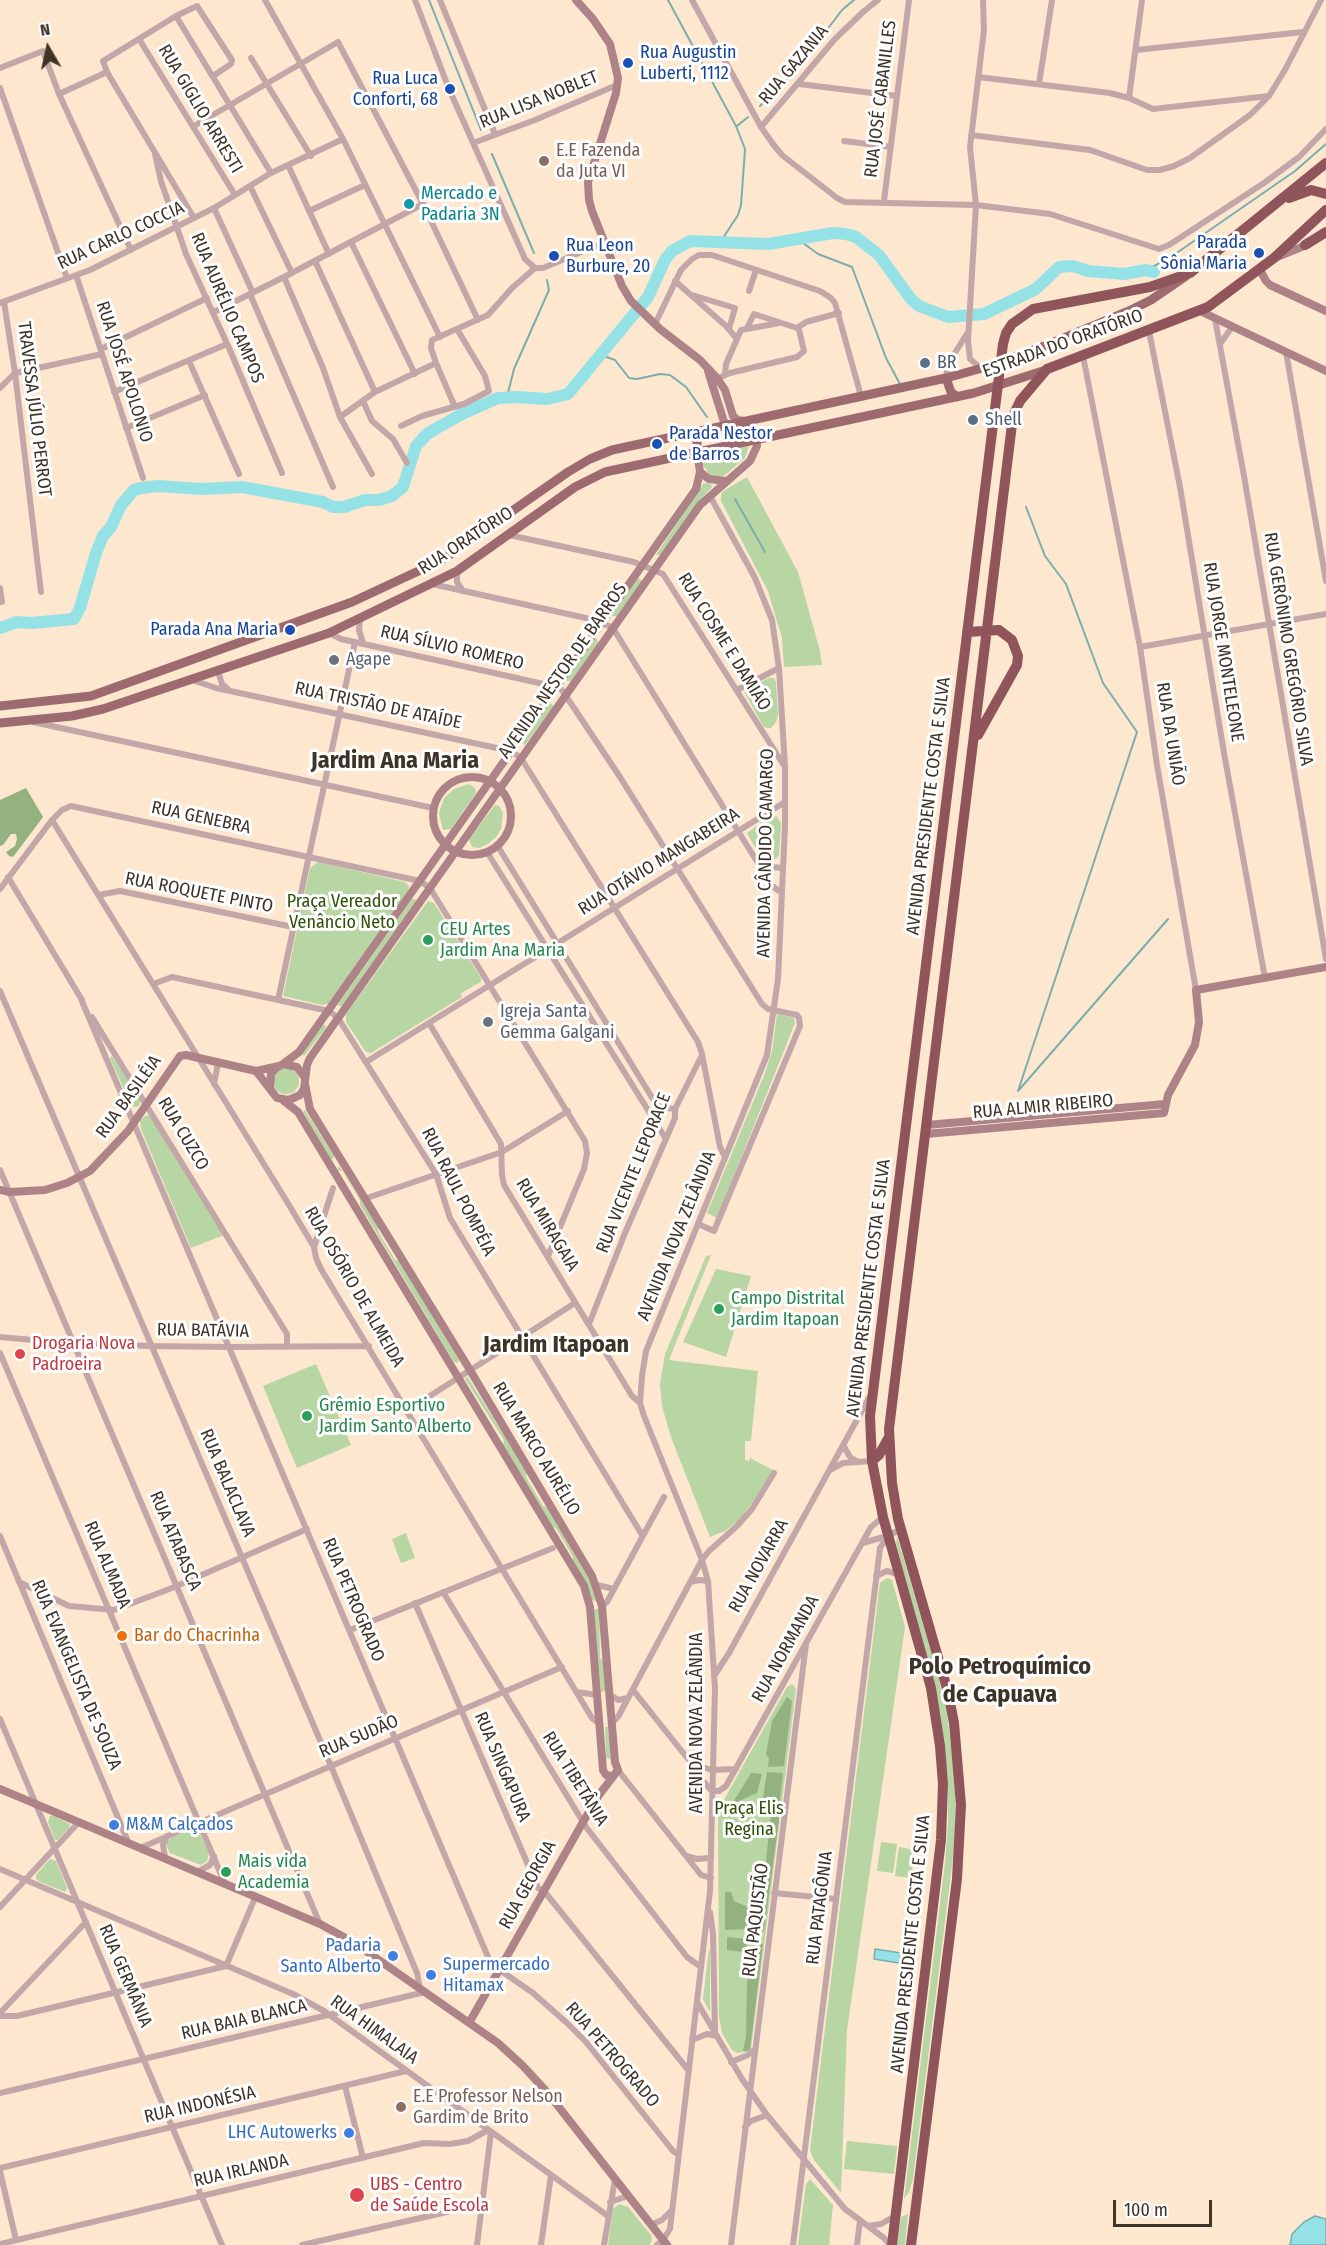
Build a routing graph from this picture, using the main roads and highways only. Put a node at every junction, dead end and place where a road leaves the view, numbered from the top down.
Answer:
1 (1326, 163) edge
2 (1313, 175) junction
3 (1326, 175) edge
4 (1326, 194) edge
5 (1279, 203) junction
6 (1326, 210) edge
7 (1326, 232) edge
8 (1305, 246) road end
9 (1190, 273) junction
10 (1000, 362) junction
11 (1047, 369) junction
12 (946, 378) junction
13 (902, 387) joint
14 (998, 387) junction
15 (957, 398) junction
16 (916, 406) joint
17 (741, 421) junction
18 (706, 429) junction
19 (757, 440) junction
20 (697, 452) junction
21 (987, 629) junction
22 (967, 632) junction
23 (0, 706) edge
24 (0, 723) edge
25 (973, 743) junction
26 (889, 1437) junction
27 (872, 1461) junction
28 (916, 2199) junction
29 (896, 2215) junction
30 (891, 2245) edge
31 (911, 2245) edge

1 - 2 highway
2 - 3 highway
2 - 5 highway
4 - 5 highway
5 - 9 highway, AVENIDA PRESIDENTE COSTA E SILVA
6 - 11 highway, ESTRADA DO ORATÓRIO
7 - 8 highway
9 - 10 main road, ESTRADA DO ORATÓRIO
9 - 10 highway, AVENIDA PRESIDENTE COSTA E SILVA
10 - 12 main road, ESTRADA DO ORATÓRIO
10 - 14 highway, AVENIDA PRESIDENTE COSTA E SILVA
11 - 14 main road, ESTRADA DO ORATÓRIO
11 - 21 highway, AVENIDA PRESIDENTE COSTA E SILVA
12 - 13 main road, ESTRADA DO ORATÓRIO
12 - 15 main road
13 - 17 main road, RUA ORATÓRIO
14 - 15 main road, ESTRADA DO ORATÓRIO
14 - 22 highway, AVENIDA PRESIDENTE COSTA E SILVA
15 - 16 main road, ESTRADA DO ORATÓRIO
16 - 19 main road, RUA ORATÓRIO
17 - 18 main road, RUA ORATÓRIO
17 - 19 main road
18 - 20 main road
18 - 23 main road, RUA ORATÓRIO
19 - 20 main road, RUA ORATÓRIO
20 - 24 main road, RUA ORATÓRIO
21 - 22 highway
21 - 25 highway, AVENIDA PRESIDENTE COSTA E SILVA
21 - 25 highway
22 - 27 highway, AVENIDA PRESIDENTE COSTA E SILVA
25 - 26 highway, AVENIDA PRESIDENTE COSTA E SILVA
26 - 27 highway
26 - 28 highway, AVENIDA PRESIDENTE COSTA E SILVA
27 - 29 highway, AVENIDA PRESIDENTE COSTA E SILVA
28 - 29 highway
28 - 31 highway, AVENIDA PRESIDENTE COSTA E SILVA
29 - 30 highway, AVENIDA PRESIDENTE COSTA E SILVA

